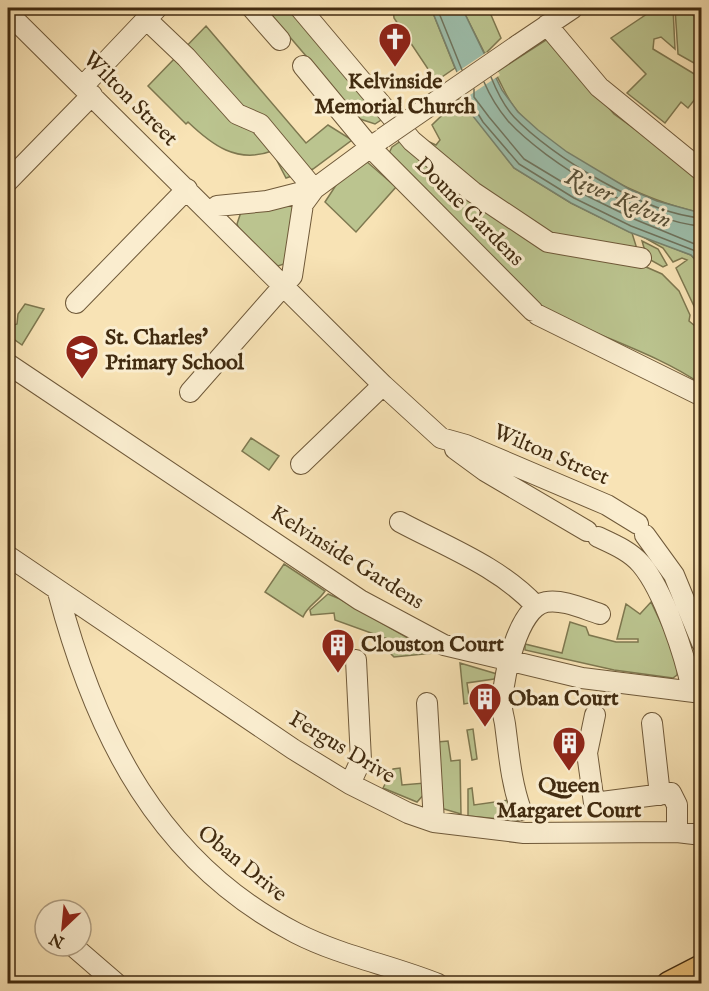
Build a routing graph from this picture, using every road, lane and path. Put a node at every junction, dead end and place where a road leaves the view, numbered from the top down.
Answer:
1 (252, 8) edge
2 (300, 8) edge
3 (573, 8) edge
4 (152, 13) edge
5 (14, 19) edge
6 (547, 26) junction
7 (280, 40) dead end
8 (303, 66) dead end
9 (88, 91) junction
10 (376, 143) junction
11 (702, 171) edge
12 (8, 181) edge
13 (187, 189) junction
14 (314, 189) junction
15 (211, 212) junction
16 (641, 258) dead end
17 (285, 286) junction
18 (76, 303) dead end
19 (8, 364) edge
20 (383, 385) junction
21 (190, 392) dead end
22 (702, 396) edge
23 (441, 438) junction
24 (301, 464) dead end
25 (400, 522) dead end
26 (8, 556) edge
27 (58, 592) junction
28 (536, 606) junction
29 (600, 614) dead end
30 (702, 644) edge
31 (356, 660) dead end
32 (510, 663) junction
33 (697, 692) edge
34 (427, 703) dead end
35 (595, 715) dead end
36 (652, 723) dead end
37 (350, 784) junction
38 (660, 795) junction
39 (521, 810) dead end
40 (434, 822) junction
41 (677, 832) junction
42 (702, 835) edge
43 (87, 958) edge
44 (702, 967) edge
45 (117, 984) edge
46 (438, 984) edge
47 (669, 984) edge

1 - 7 street
2 - 16 street
3 - 6 street
4 - 9 street
4 - 14 street
5 - 9 street, Wilton Street
6 - 10 street, bridge
6 - 11 street
8 - 10 street, Doune Gardens
9 - 12 street
9 - 13 street, Wilton Street
10 - 14 street
10 - 22 street, Doune Gardens
13 - 15 street, Wilton Street
13 - 18 street
14 - 15 street
14 - 17 street
15 - 17 street, Wilton Street
17 - 20 street, Wilton Street
17 - 21 street
19 - 32 street, Kelvinside Gardens
20 - 23 street, Wilton Street
20 - 24 street
23 - 30 street, Wilton Street
23 - 33 street, Wilton Street
25 - 28 street
26 - 27 street, Fergus Drive
27 - 37 street, Fergus Drive
27 - 46 street, Oban Drive
28 - 29 street
28 - 32 street
31 - 37 street
32 - 33 street, Kelvinside Gardens
32 - 39 street
34 - 40 street
35 - 38 street
36 - 38 street
37 - 40 street, Fergus Drive
38 - 41 street
40 - 41 street, Fergus Drive
41 - 42 street, Fergus Drive
43 - 45 street
44 - 47 main road

